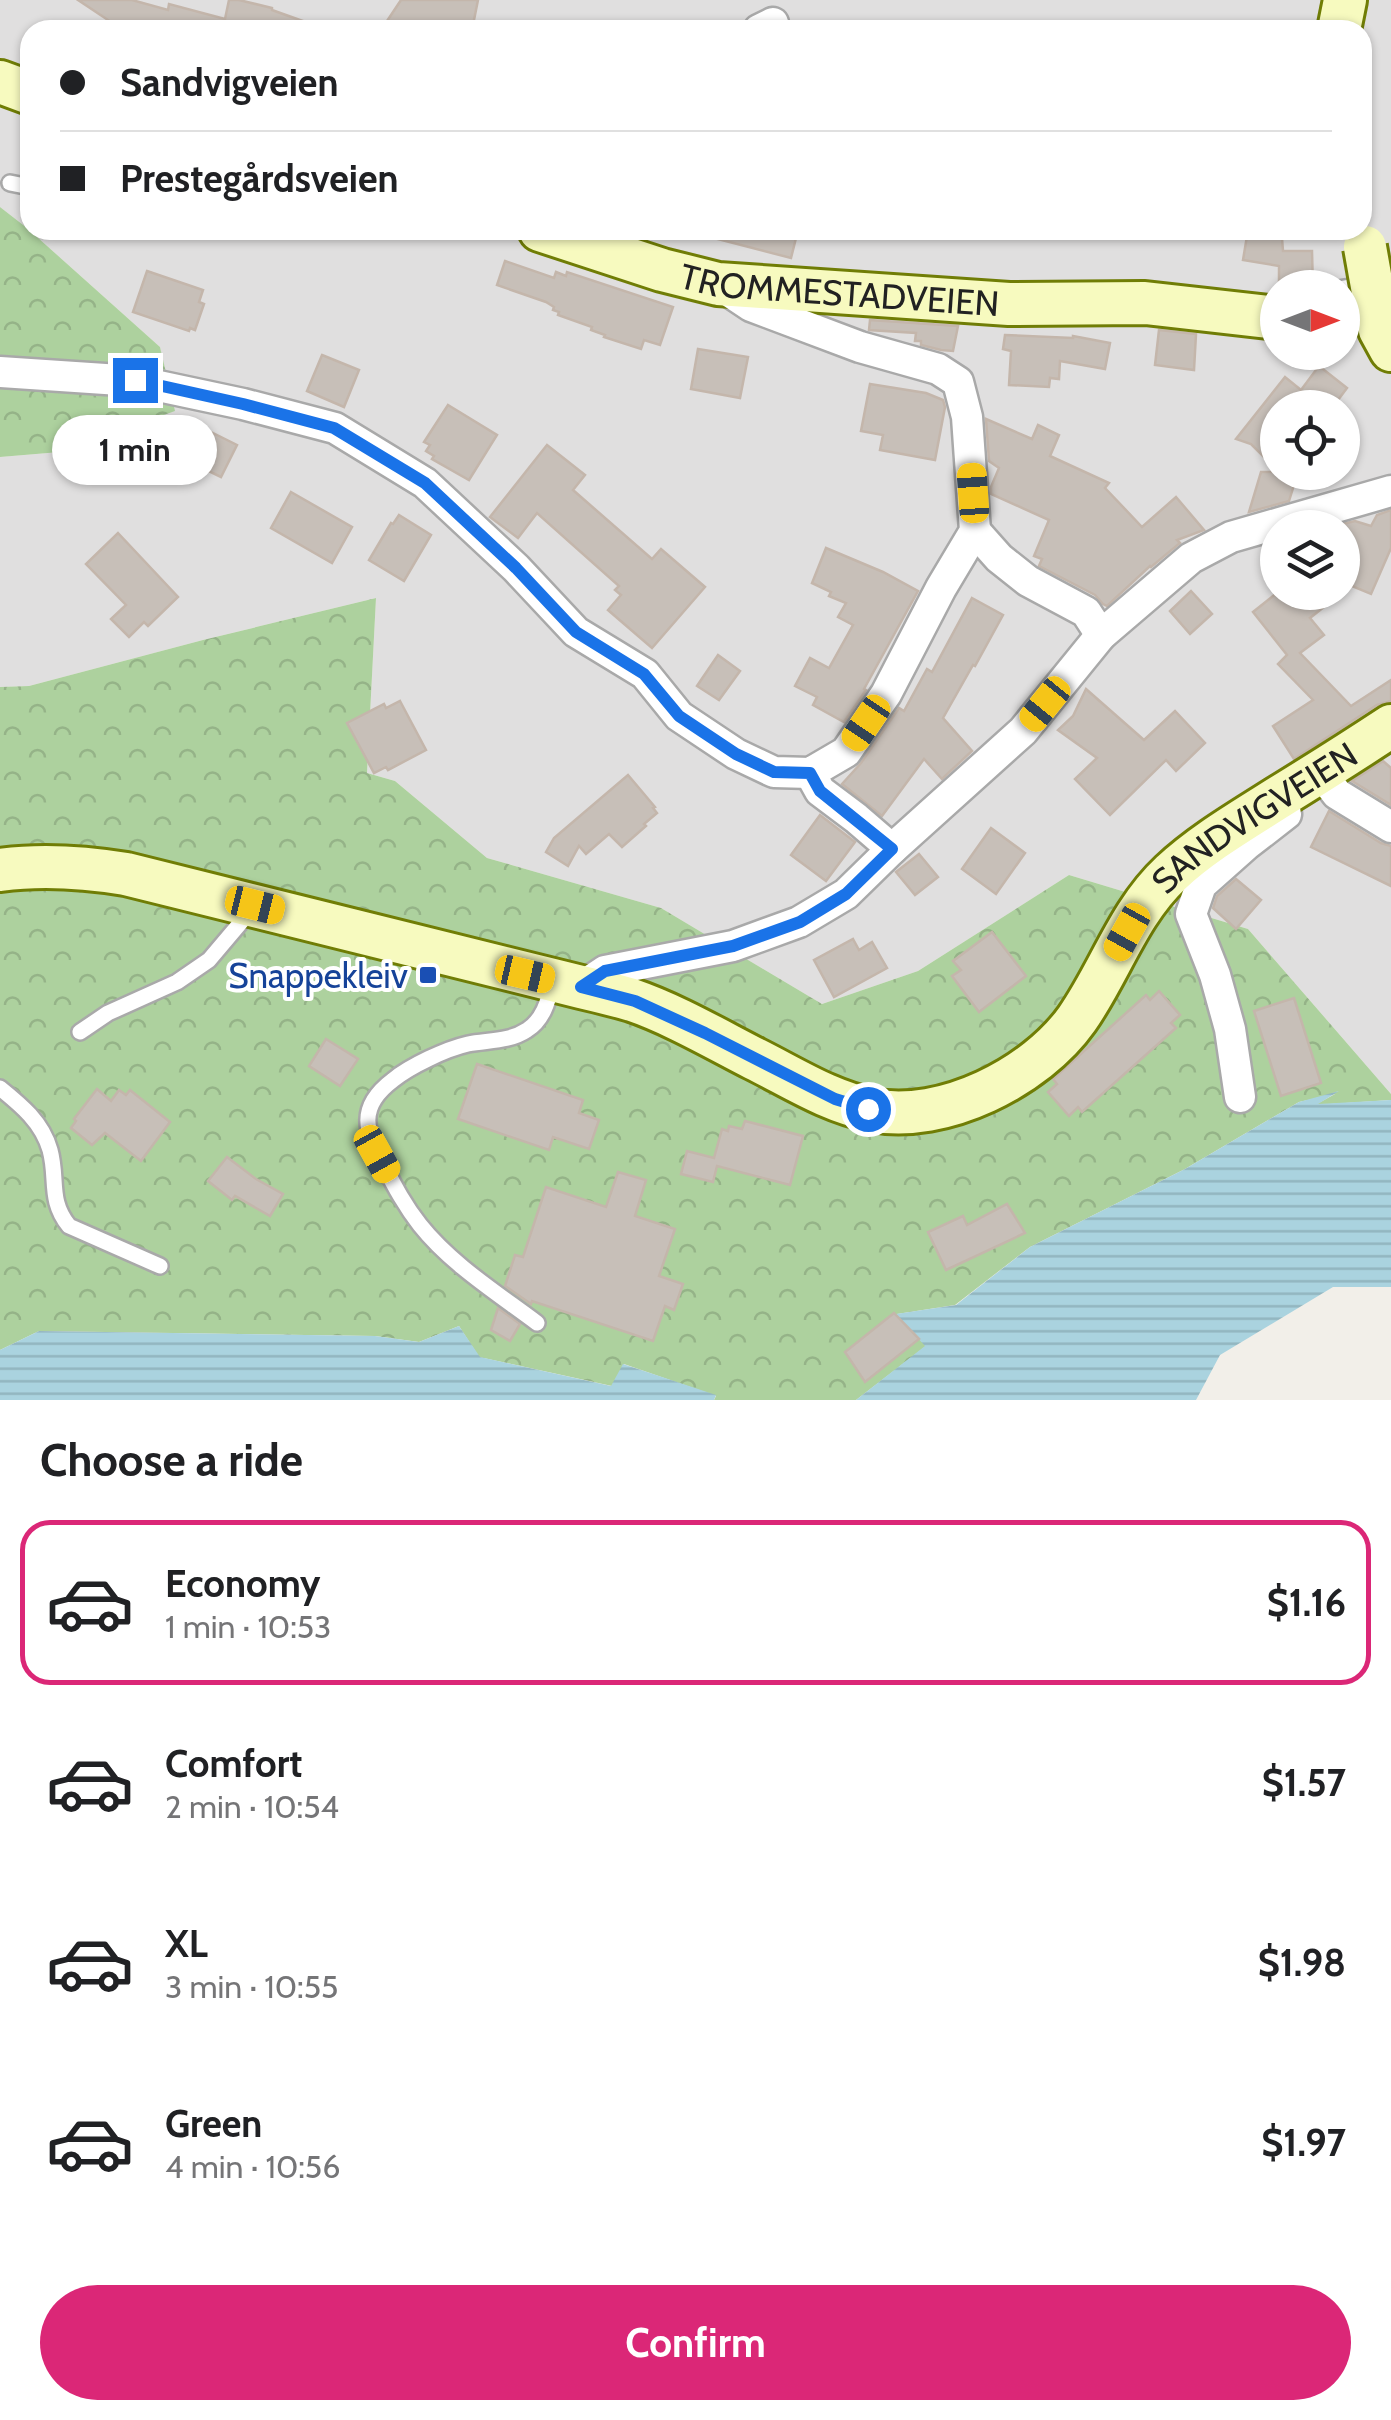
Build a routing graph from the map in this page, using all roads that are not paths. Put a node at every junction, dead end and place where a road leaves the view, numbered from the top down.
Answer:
1 (10, 182) dead end
2 (20, 184) edge
3 (570, 240) edge
4 (1364, 240) edge
5 (718, 284) junction
6 (1260, 301) edge
7 (1144, 304) junction
8 (1260, 316) edge
9 (1370, 316) edge
10 (0, 372) edge
11 (1391, 491) edge
12 (975, 531) junction
13 (1101, 635) junction
14 (1391, 726) edge
15 (810, 773) junction
16 (1324, 778) junction
17 (1391, 827) edge
18 (892, 849) junction
19 (0, 870) edge
20 (255, 905) junction
21 (567, 984) junction
22 (80, 1032) dead end
23 (0, 1088) edge
24 (1240, 1097) dead end
25 (160, 1266) dead end
26 (537, 1322) dead end

1 - 2 lane
3 - 5 main road, TROMMESTADVEIEN
4 - 9 main road, bridge
5 - 7 main road, TROMMESTADVEIEN
5 - 12 street
6 - 7 street, TROMMESTADVEIEN
7 - 8 main road, TROMMESTADVEIEN
10 - 15 street
11 - 13 street
12 - 13 street
12 - 15 street
13 - 18 street
14 - 16 main road, SANDVIGVEIEN
15 - 18 street
16 - 17 street
16 - 21 main road, SANDVIGVEIEN
16 - 24 street
18 - 21 street
19 - 20 main road, SANDVIGVEIEN
20 - 21 main road, SANDVIGVEIEN
20 - 22 lane
21 - 26 lane
23 - 25 lane

